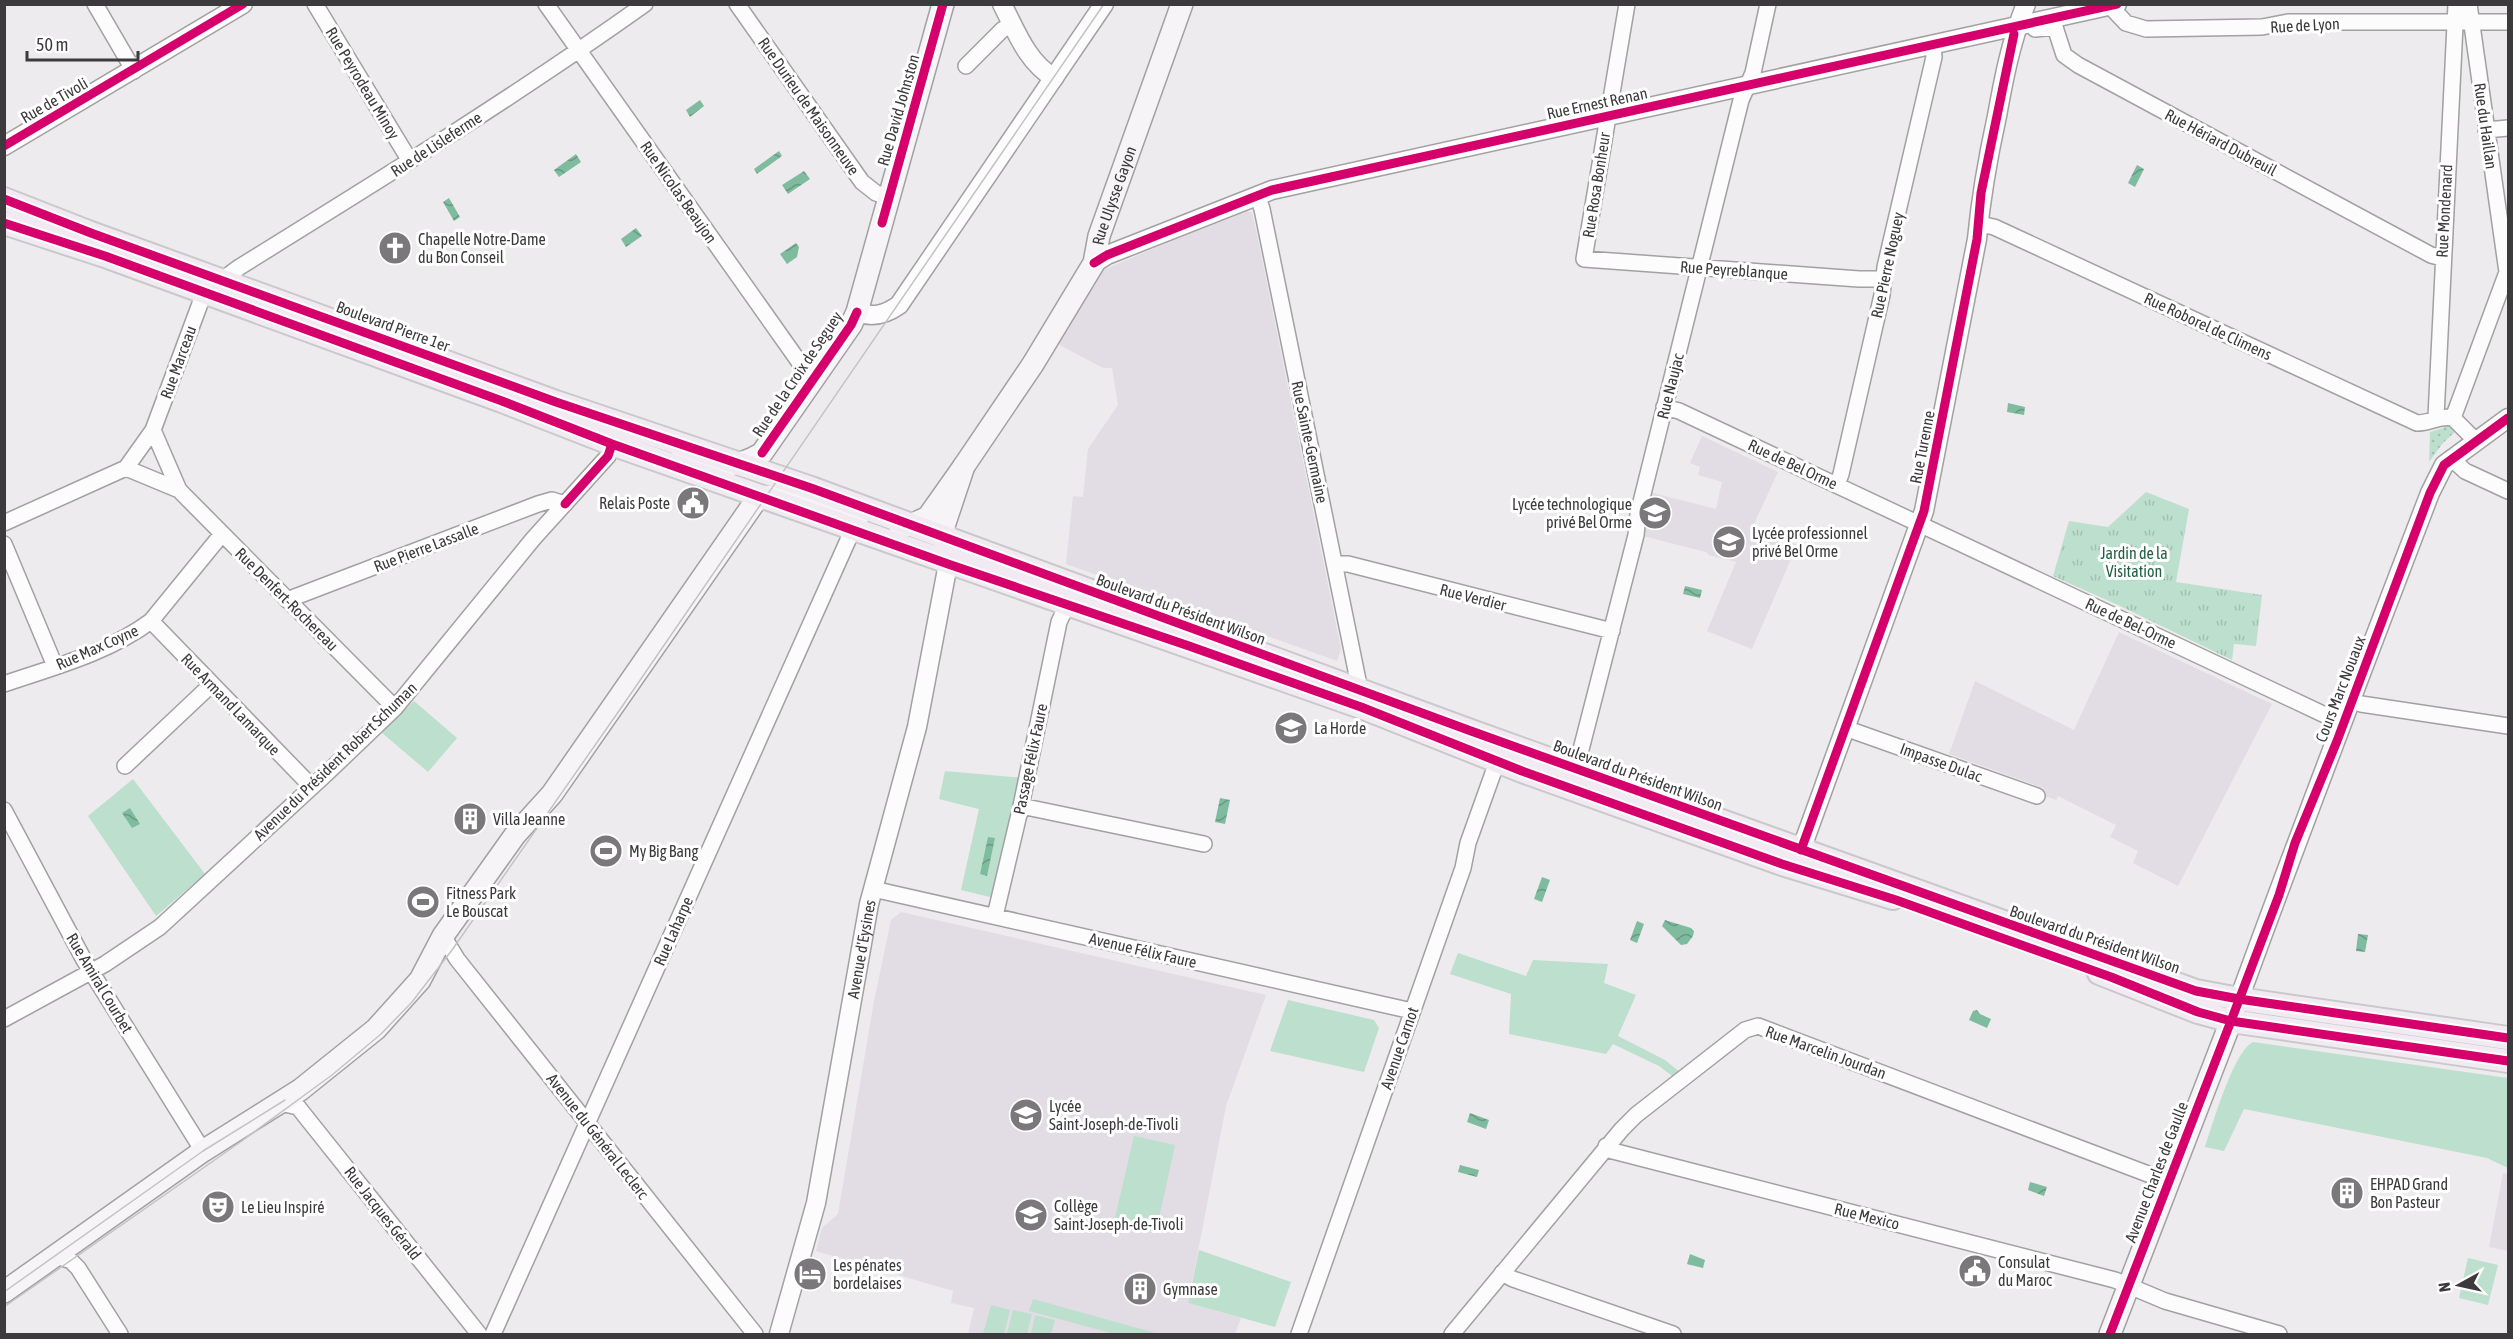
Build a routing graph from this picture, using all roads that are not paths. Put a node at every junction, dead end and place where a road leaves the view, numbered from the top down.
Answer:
1 (95, 4) edge
2 (315, 4) edge
3 (546, 4) edge
4 (645, 4) edge
5 (738, 4) edge
6 (943, 4) edge
7 (1002, 4) edge
8 (1104, 4) edge
9 (1182, 4) edge
10 (1627, 4) edge
11 (1768, 4) edge
12 (2026, 4) edge
13 (2456, 4) edge
14 (2469, 4) edge
15 (2114, 5) edge
16 (234, 7) edge
17 (2463, 22) junction
18 (2508, 22) edge
19 (2054, 23) junction
20 (1012, 24) junction
21 (2016, 30) junction
22 (1933, 45) junction
23 (579, 51) junction
24 (966, 66) dead end
25 (134, 71) junction
26 (1054, 78) junction
27 (1747, 86) junction
28 (1608, 116) junction
29 (2508, 128) edge
30 (2486, 129) junction
31 (4, 146) edge
32 (410, 161) junction
33 (1257, 195) junction
34 (889, 197) junction
35 (4, 199) edge
36 (4, 223) edge
37 (1979, 224) junction
38 (2442, 258) junction
39 (1584, 259) joint
40 (1094, 263) junction
41 (1699, 267) junction
42 (1884, 279) junction
43 (227, 282) junction
44 (204, 293) junction
45 (857, 312) junction
46 (814, 377) junction
47 (1665, 407) junction
48 (2436, 417) junction
49 (603, 418) junction
50 (2453, 418) junction
51 (2508, 418) edge
52 (153, 430) junction
53 (2476, 441) junction
54 (612, 444) junction
55 (762, 453) junction
56 (646, 455) junction
57 (2451, 458) junction
58 (738, 463) junction
59 (964, 466) junction
60 (126, 468) junction
61 (774, 475) junction
62 (1837, 484) junction
63 (179, 490) junction
64 (2508, 491) edge
65 (759, 496) junction
66 (565, 504) junction
67 (4, 523) edge
68 (1920, 524) junction
69 (911, 525) junction
70 (853, 528) junction
71 (222, 534) junction
72 (944, 537) junction
73 (4, 544) edge
74 (948, 564) junction
75 (1335, 564) junction
76 (1106, 598) junction
77 (287, 600) junction
78 (1068, 603) junction
79 (151, 621) junction
80 (1612, 631) junction
81 (55, 666) junction
82 (4, 684) edge
83 (212, 684) junction
84 (1360, 690) junction
85 (2351, 700) junction
86 (395, 708) junction
87 (2342, 723) junction
88 (2508, 726) edge
89 (1845, 728) junction
90 (1491, 738) junction
91 (1497, 762) junction
92 (126, 766) dead end
93 (1576, 769) junction
94 (312, 787) junction
95 (2037, 796) dead end
96 (1021, 806) junction
97 (4, 810) edge
98 (1676, 826) junction
99 (1204, 844) dead end
100 (1801, 850) junction
101 (873, 889) junction
102 (995, 916) junction
103 (443, 936) junction
104 (93, 970) junction
105 (2239, 999) junction
106 (1412, 1011) junction
107 (4, 1019) edge
108 (2231, 1021) junction
109 (2508, 1038) edge
110 (2508, 1050) edge
111 (2472, 1056) junction
112 (2508, 1061) edge
113 (280, 1103) junction
114 (588, 1123) junction
115 (1606, 1146) junction
116 (202, 1151) junction
117 (2169, 1182) junction
118 (53, 1256) junction
119 (1502, 1273) junction
120 (2128, 1286) junction
121 (4, 1292) edge
122 (1459, 1332) edge
123 (120, 1335) edge
124 (479, 1335) edge
125 (493, 1335) edge
126 (755, 1335) edge
127 (779, 1335) edge
128 (1299, 1335) edge
129 (1673, 1335) edge
130 (2110, 1335) edge
131 (2279, 1335) edge

1 - 25 street
2 - 32 street, Rue Peyrodeau Minoy
3 - 23 street, Rue Nicolas Beaujon
4 - 23 street, Rue de Lisleferme
5 - 34 street, Rue Durieu de Maisonneuve
6 - 34 main road, Rue David Johnston
7 - 20 street
8 - 26 street, Rue de la Croix de Seguey
9 - 40 main road, Rue Ulysse Gayon
10 - 28 street, Rue Rosa Bonheur
11 - 27 street, Rue Naujac
12 - 21 street, Rue Turenne
13 - 17 street, Rue Mondenard
14 - 17 street, Rue du Haillan
15 - 17 street, Rue de Lyon
15 - 19 street, Rue Ernest Renan
16 - 25 street, Rue de Tivoli
17 - 18 street, Rue de Lyon
17 - 30 street, Rue du Haillan
17 - 38 street, Rue Mondenard
19 - 21 street, Rue Ernest Renan
19 - 38 street, Rue Hériard Dubreuil
20 - 24 street
20 - 26 street
21 - 22 street, Rue Ernest Renan
21 - 37 street, Rue Turenne
22 - 27 street, Rue Ernest Renan
22 - 42 street, Rue Pierre Noguey
23 - 32 street, Rue de Lisleferme
23 - 46 street, Rue Nicolas Beaujon
25 - 31 street, Rue de Tivoli
26 - 45 street, Rue de la Croix de Seguey
27 - 28 street, Rue Ernest Renan
27 - 41 street, Rue Naujac
28 - 33 street, Rue Ernest Renan
28 - 39 street, Rue Rosa Bonheur
29 - 30 street
30 - 50 street, Rue du Haillan
32 - 43 street, Rue de Lisleferme
33 - 40 street, Rue Ernest Renan
33 - 75 street, Rue Sainte-Germaine
34 - 45 main road, Rue David Johnston
35 - 43 main road, Boulevard Pierre 1er
36 - 44 main road, Boulevard Pierre 1er
37 - 48 street, Rue Roborel de Climens
37 - 68 street, Rue Turenne
38 - 48 street, Rue Mondenard
39 - 41 street, Rue Peyreblanque
40 - 59 main road, Rue Ulysse Gayon
41 - 42 street, Rue Peyreblanque
41 - 47 street, Rue Naujac
42 - 62 street, Rue Pierre Noguey
43 - 49 main road, Boulevard Pierre 1er
44 - 52 street, Rue Marceau
44 - 54 main road, Boulevard Pierre 1er
45 - 46 main road, Rue de la Croix de Seguey
46 - 55 main road, Rue de la Croix de Seguey
47 - 62 street, Rue de Bel Orme
47 - 80 street, Rue Naujac
48 - 50 street, Rue Roborel de Climens
49 - 54 street
49 - 58 main road, Boulevard Pierre 1er
50 - 53 street
51 - 53 street, Cours Marc Nouaux
52 - 60 street, Rue Marceau
52 - 63 street
53 - 57 street, Cours Marc Nouaux
54 - 56 main road, Boulevard Pierre 1er
54 - 66 street, Avenue du Président Robert Schuman
55 - 58 main road
55 - 61 main road, Rue de la Croix de Seguey
56 - 58 main road
56 - 65 main road, Boulevard Pierre 1er
57 - 64 street
57 - 85 street, Cours Marc Nouaux
58 - 61 main road, Boulevard Pierre 1er
59 - 69 main road, Rue Ulysse Gayon
59 - 72 main road, Rue Ulysse Gayon
60 - 63 street
60 - 67 street
61 - 69 main road, Boulevard du Président Wilson
62 - 68 street, Rue de Bel Orme
63 - 71 street, Rue Denfert-Rochereau
65 - 69 main road
65 - 70 main road, Boulevard du Président Wilson
65 - 103 main road
66 - 77 street, Rue Pierre Lassalle
66 - 86 street, Avenue du Président Robert Schuman
68 - 87 street, Rue de Bel-Orme
68 - 89 street, Rue Turenne
69 - 72 main road, Boulevard du Président Wilson
70 - 74 main road, Boulevard du Président Wilson
70 - 114 street, Rue Laharpe
71 - 77 street, Rue Denfert-Rochereau
71 - 79 street, Rue Max Coyne
72 - 74 main road, Rue Ulysse Gayon
72 - 76 main road, Boulevard du Président Wilson
73 - 81 street
74 - 76 street
74 - 78 main road, Boulevard du Président Wilson
74 - 101 street, Avenue d'Eysines
75 - 80 street, Rue Verdier
75 - 84 street, Rue Sainte-Germaine
76 - 84 main road, Boulevard du Président Wilson
77 - 86 street, Rue Denfert-Rochereau
78 - 91 main road, Boulevard du Président Wilson
78 - 96 street, Passage Félix Faure
79 - 81 street, Rue Max Coyne
79 - 83 street, Rue Armand Lamarque
80 - 93 street, Rue Naujac
81 - 82 street, Rue Max Coyne
83 - 92 street
83 - 94 street, Rue Armand Lamarque
84 - 90 main road, Boulevard du Président Wilson
85 - 87 street, Cours Marc Nouaux
85 - 88 street
86 - 94 street, Avenue du Président Robert Schuman
87 - 105 street, Cours Marc Nouaux
89 - 95 street, Impasse Dulac
89 - 100 street, Rue Turenne
90 - 91 street
90 - 93 main road, Boulevard du Président Wilson
91 - 98 main road, Boulevard du Président Wilson
91 - 106 street, Avenue Carnot
93 - 100 main road, Boulevard du Président Wilson
94 - 104 street, Avenue du Président Robert Schuman
96 - 99 street
96 - 102 street, Passage Félix Faure
97 - 104 street, Rue Amiral Courbet
98 - 100 street
98 - 108 main road, Boulevard du Président Wilson
100 - 105 main road, Boulevard du Président Wilson
101 - 102 street, Avenue Félix Faure
101 - 127 street, Avenue d'Eysines
102 - 106 street, Avenue Félix Faure
103 - 113 main road
103 - 114 street, Avenue du Général Leclerc
104 - 107 street, Avenue du Président Robert Schuman
104 - 116 street, Rue Amiral Courbet
105 - 108 street, Cours Marc Nouaux
105 - 109 main road, Boulevard du Président Wilson
106 - 128 street, Avenue Carnot
108 - 109 street
108 - 111 main road, Boulevard du Président Wilson
108 - 117 main road, Avenue Charles de Gaulle
110 - 111 street
111 - 112 main road, Boulevard du Président Wilson
113 - 116 main road
113 - 124 street, Rue Jacques Gérald
114 - 125 street, Rue Laharpe
114 - 126 street, Avenue du Général Leclerc
115 - 117 street, Rue Marcelin Jourdan
115 - 119 street, Rue Marcelin Jourdan
115 - 120 street, Rue Mexico
116 - 118 main road
117 - 120 main road, Avenue Charles de Gaulle
118 - 121 main road
118 - 123 street
119 - 122 street, Rue Marcelin Jourdan
119 - 129 street
120 - 130 main road, Avenue Charles de Gaulle
120 - 131 street, Rue Mexico

